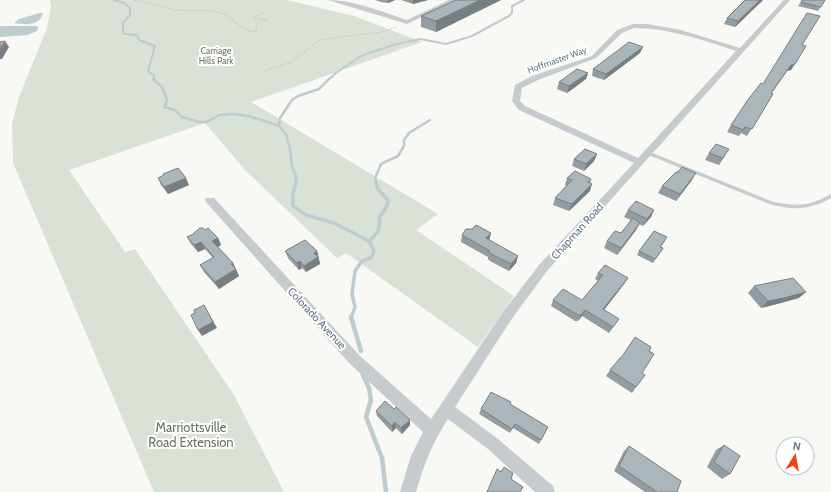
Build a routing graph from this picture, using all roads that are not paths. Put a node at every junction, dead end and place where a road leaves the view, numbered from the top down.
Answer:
1 (331, 0) edge
2 (454, 0) edge
3 (787, 0) edge
4 (742, 51) junction
5 (648, 153) junction
6 (640, 162) junction
7 (831, 196) edge
8 (210, 200) dead end
9 (446, 409) junction
10 (432, 430) junction
11 (408, 492) edge
12 (547, 492) edge

1 - 2 street
3 - 4 street, Chapman Road
4 - 5 street, Chapman Road
4 - 6 street, Hoffmaster Way
5 - 6 street, Chapman Road
5 - 7 lane
6 - 9 street, Chapman Road
8 - 10 street, Colorado Avenue
9 - 10 street, Chapman Road
9 - 12 street
10 - 11 street, Chapman Road

